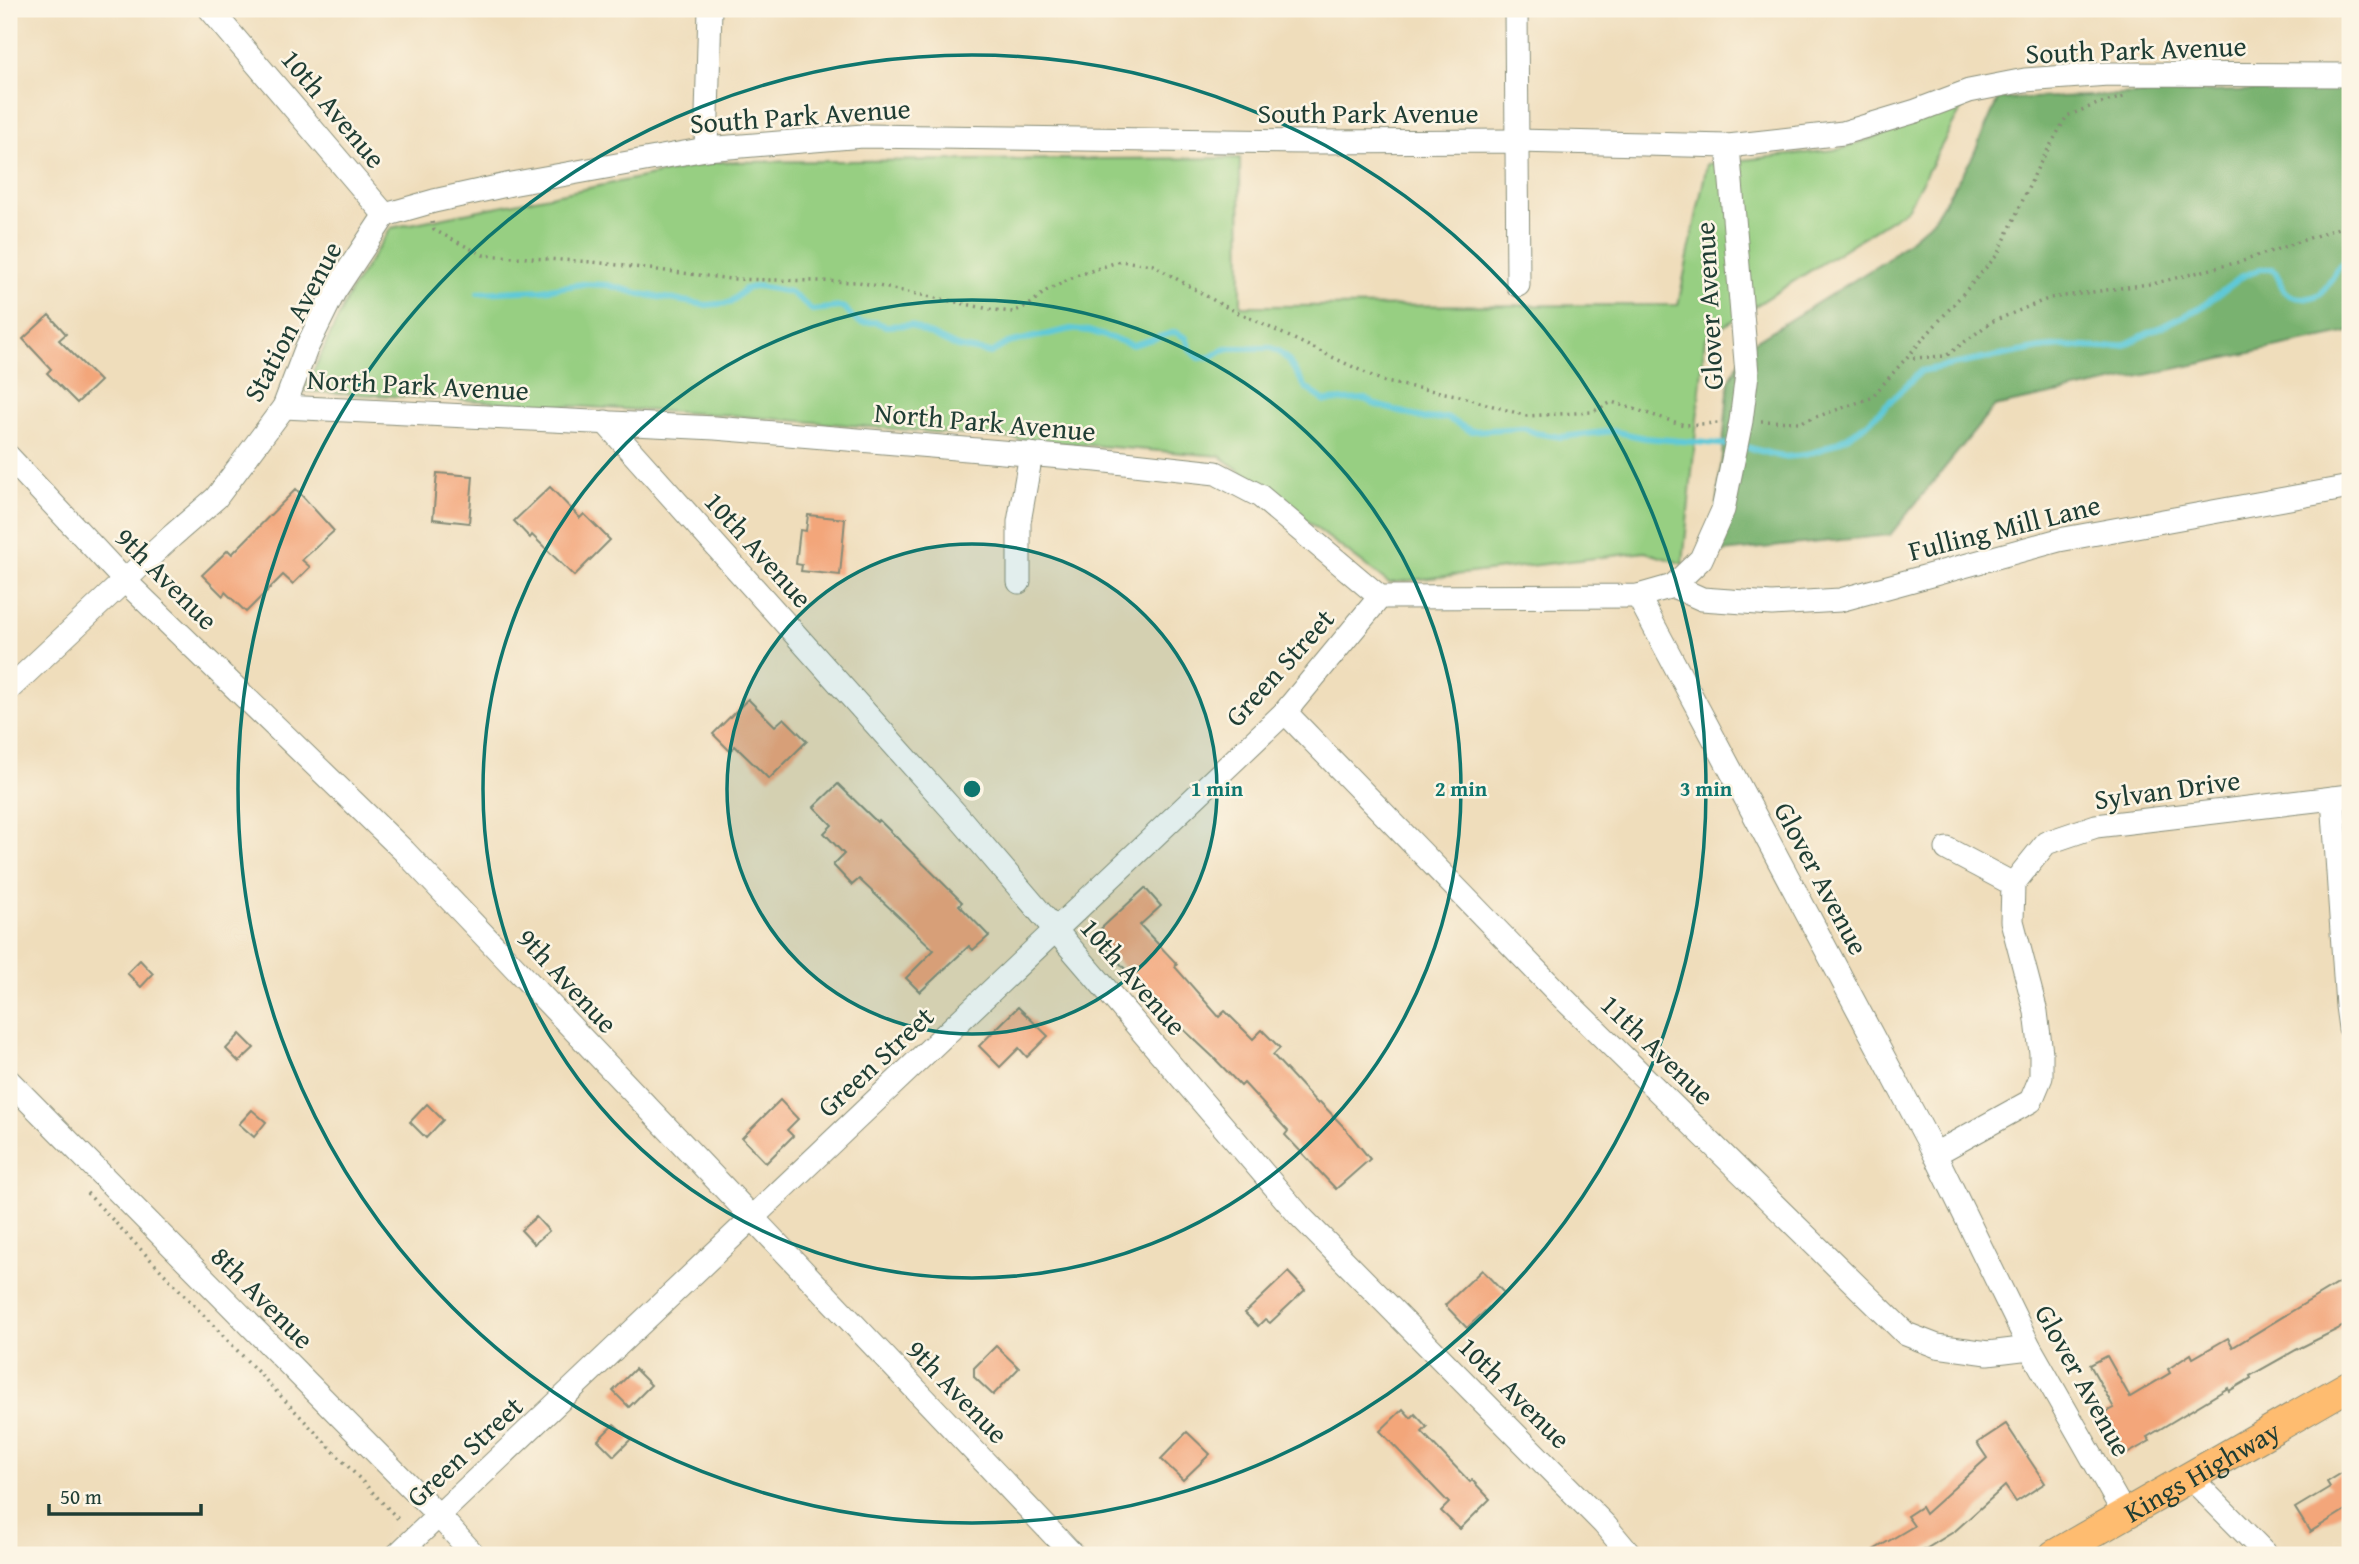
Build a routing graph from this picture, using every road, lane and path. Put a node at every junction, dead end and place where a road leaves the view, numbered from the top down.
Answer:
1 (210, 9) edge
2 (710, 9) edge
3 (1516, 9) edge
4 (2350, 75) edge
5 (2135, 97) dead end
6 (1517, 141) junction
7 (1728, 146) junction
8 (706, 149) junction
9 (426, 203) junction
10 (385, 215) junction
11 (2350, 224) edge
12 (1518, 285) dead end
13 (1913, 358) dead end
14 (284, 407) junction
15 (605, 422) junction
16 (1740, 426) junction
17 (1031, 454) junction
18 (9, 457) edge
19 (2350, 487) edge
20 (125, 581) junction
21 (1019, 582) dead end
22 (1673, 586) junction
23 (1638, 596) junction
24 (1380, 597) junction
25 (9, 689) edge
26 (1285, 712) junction
27 (2342, 797) edge
28 (1947, 849) dead end
29 (2012, 884) junction
30 (1056, 930) junction
31 (2350, 1028) edge
32 (9, 1081) edge
33 (1935, 1154) junction
34 (85, 1191) dead end
35 (752, 1218) junction
36 (2030, 1348) junction
37 (2350, 1385) edge
38 (2190, 1477) junction
39 (2125, 1515) junction
40 (439, 1517) junction
41 (407, 1529) dead end
42 (397, 1555) edge
43 (474, 1555) edge
44 (1073, 1555) edge
45 (1630, 1555) edge
46 (2054, 1555) edge
47 (2267, 1555) edge

1 - 10 street, 10th Avenue
2 - 8 street
3 - 6 street
4 - 7 street, South Park Avenue
5 - 16 path
6 - 7 street, South Park Avenue
6 - 8 street, South Park Avenue
6 - 12 street
7 - 16 street, Glover Avenue
8 - 9 street, South Park Avenue
9 - 10 street, South Park Avenue
9 - 16 path
10 - 14 street, Station Avenue
11 - 13 path
14 - 15 street, North Park Avenue
14 - 20 street, Station Avenue
15 - 17 street, North Park Avenue
15 - 30 street, 10th Avenue
16 - 22 street, Glover Avenue
17 - 21 street
17 - 24 street, North Park Avenue
18 - 20 street, 9th Avenue
19 - 22 street, Fulling Mill Lane
20 - 25 street, Station Avenue
20 - 35 street, 9th Avenue
22 - 23 street, Glover Avenue
23 - 24 street
23 - 33 street, Glover Avenue
24 - 26 street, Green Street
26 - 30 street, Green Street
26 - 36 street, 11th Avenue
27 - 29 street, Sylvan Drive
27 - 31 street
28 - 29 street
29 - 33 street
30 - 35 street, Green Street
30 - 45 street, 10th Avenue
32 - 40 street, 8th Avenue
33 - 36 street, Glover Avenue
34 - 41 path
35 - 40 street, Green Street
35 - 44 street, 9th Avenue
36 - 39 street, Glover Avenue
37 - 38 main road, Kings Highway
38 - 39 main road, Kings Highway
38 - 47 street
39 - 46 main road, Kings Highway
40 - 42 street, Green Street
40 - 43 street, 8th Avenue

